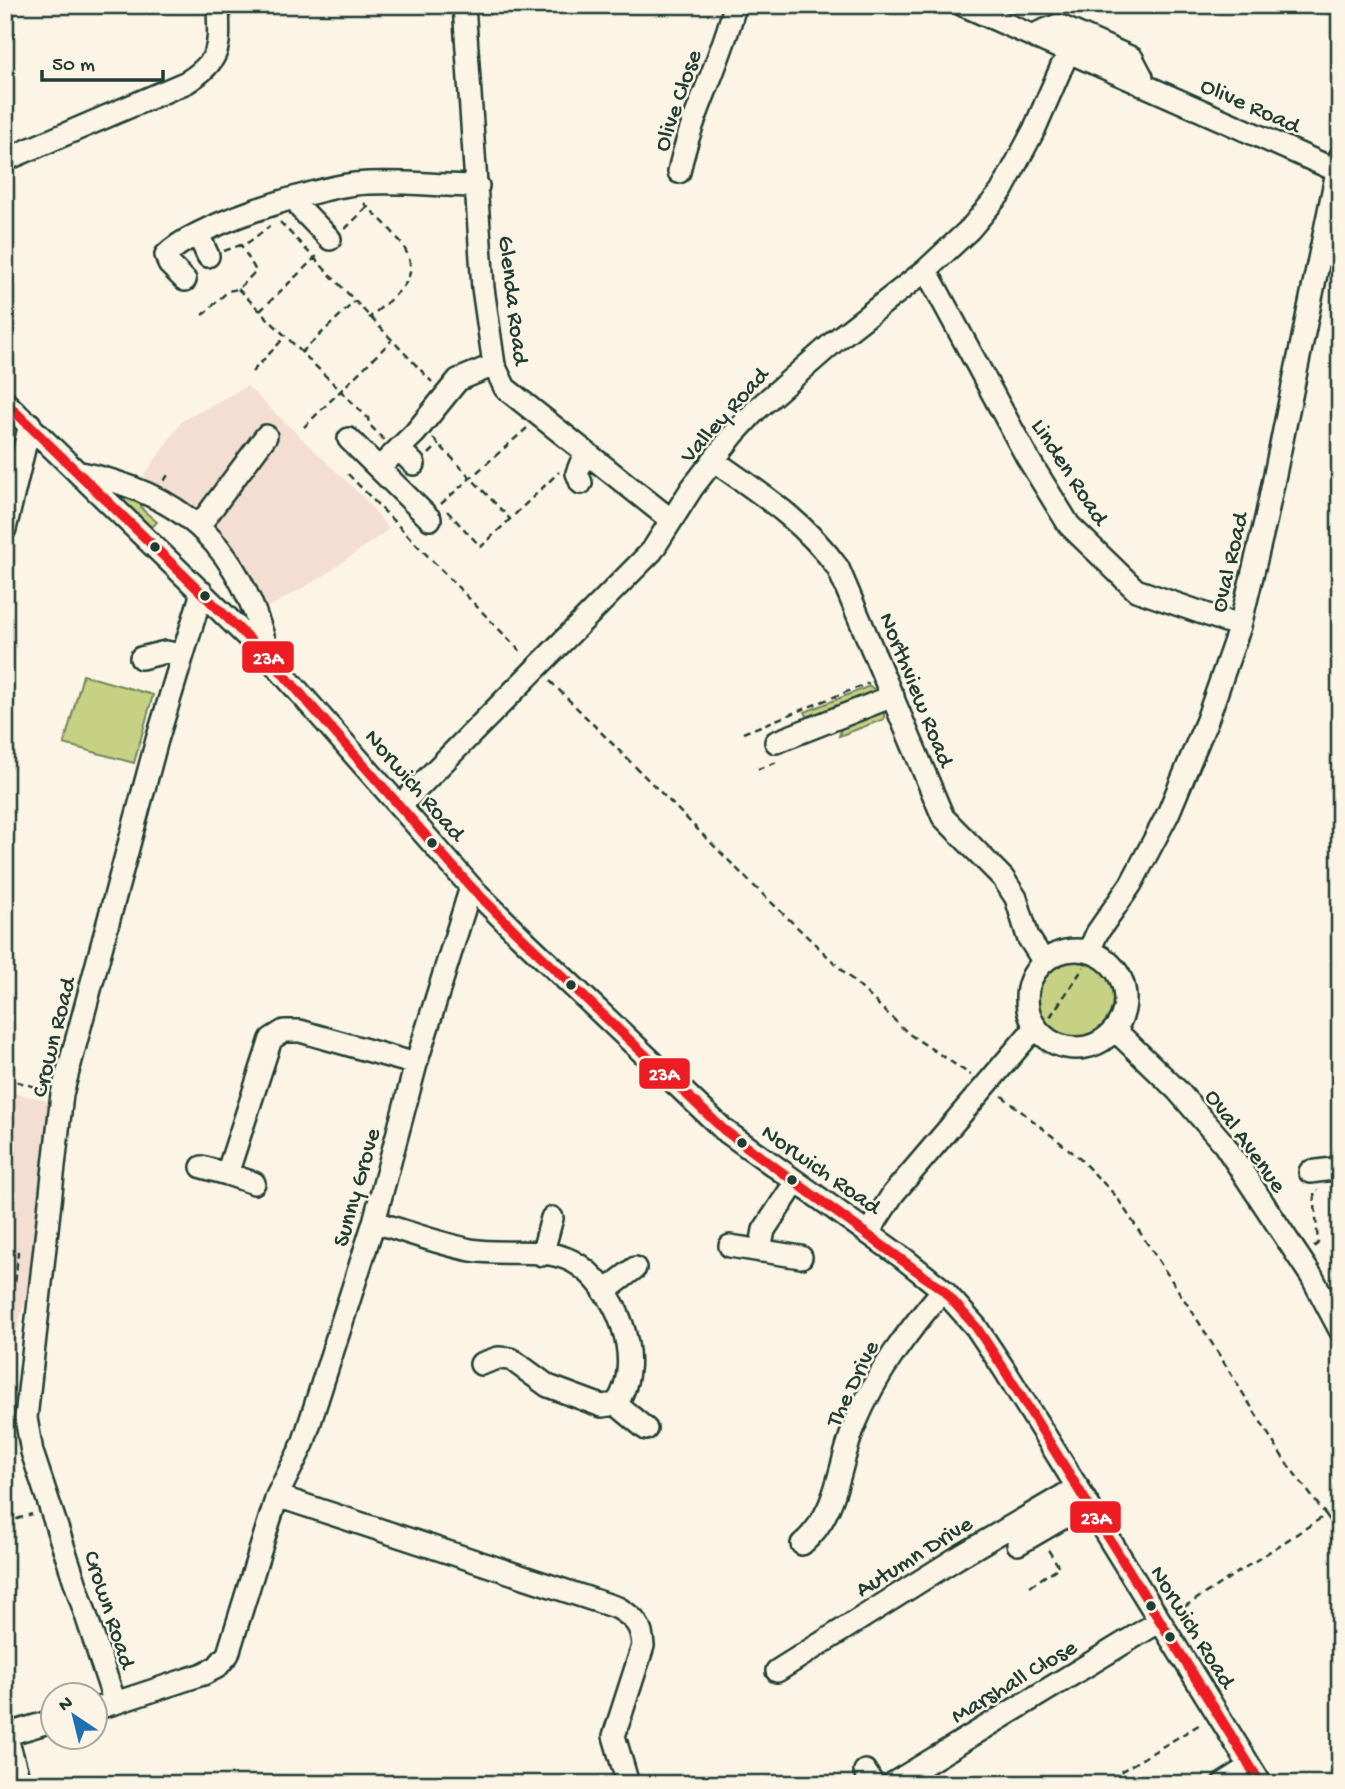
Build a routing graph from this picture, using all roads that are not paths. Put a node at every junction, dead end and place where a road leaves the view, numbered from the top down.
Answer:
1 (218, 5) edge
2 (464, 5) edge
3 (735, 5) edge
4 (963, 5) edge
5 (1036, 38) junction
6 (1068, 52) junction
7 (1142, 85) junction
8 (5, 160) edge
9 (1339, 167) edge
10 (679, 172) dead end
11 (478, 186) junction
12 (297, 197) junction
13 (198, 234) junction
14 (331, 241) road end
15 (208, 256) road end
16 (926, 270) junction
17 (185, 280) dead end
18 (494, 365) junction
19 (5, 402) edge
20 (30, 424) junction
21 (266, 436) dead end
22 (349, 439) dead end
23 (583, 451) junction
24 (395, 459) junction
25 (713, 460) junction
26 (77, 472) junction
27 (581, 483) dead end
28 (430, 519) dead end
29 (671, 520) junction
30 (199, 526) junction
31 (5, 529) edge
32 (202, 592) junction
33 (1240, 626) junction
34 (181, 655) junction
35 (141, 658) dead end
36 (270, 659) junction
37 (889, 686) junction
38 (776, 742) dead end
39 (401, 805) junction
40 (471, 887) junction
41 (1089, 951) junction
42 (1044, 962) junction
43 (1037, 1029) junction
44 (1115, 1030) junction
45 (416, 1064) junction
46 (202, 1167) dead end
47 (1339, 1168) edge
48 (1310, 1172) dead end
49 (227, 1174) junction
50 (254, 1183) dead end
51 (795, 1183) junction
52 (552, 1218) dead end
53 (374, 1222) junction
54 (868, 1233) junction
55 (730, 1246) dead end
56 (760, 1251) junction
57 (542, 1255) junction
58 (801, 1257) dead end
59 (635, 1268) dead end
60 (943, 1290) junction
61 (1331, 1291) edge
62 (604, 1292) junction
63 (1340, 1330) edge
64 (481, 1364) dead end
65 (616, 1404) junction
66 (646, 1429) dead end
67 (1071, 1491) junction
68 (277, 1496) junction
69 (802, 1544) dead end
70 (1018, 1544) dead end
71 (1160, 1621) junction
72 (217, 1667) joint
73 (777, 1671) dead end
74 (98, 1680) edge
75 (108, 1705) edge
76 (38, 1725) edge
77 (6, 1733) edge
78 (1255, 1775) edge
79 (624, 1783) edge
80 (20, 1784) edge
81 (892, 1784) edge
82 (1223, 1784) edge

1 - 8 street
2 - 11 street, Glenda Road
3 - 10 street, Olive Close
4 - 5 street, Olive Road
5 - 6 street, Olive Road
5 - 7 street
6 - 7 street, Olive Road
6 - 16 street, Valley Road
7 - 9 street, Olive Road
9 - 33 street, Oval Road
11 - 12 street
11 - 18 street, Glenda Road
12 - 13 street
12 - 14 street
13 - 15 street
13 - 17 street
16 - 25 street, Valley Road
16 - 33 street, Linden Road
18 - 23 street, Glenda Road
18 - 24 street
19 - 20 street, Norwich Road
20 - 26 street, Norwich Road
20 - 31 street
21 - 30 street
22 - 24 street
23 - 27 street
23 - 29 street, Glenda Road
24 - 28 street
25 - 29 street, Valley Road
25 - 37 street, Northview Road
26 - 30 street, Norwich Road
26 - 32 street, Norwich Road
29 - 39 street, Valley Road
30 - 36 street, Norwich Road
32 - 34 street, Crown Road
32 - 36 street, Norwich Road
33 - 41 street, Oval Road
34 - 35 street
34 - 74 street, Crown Road
36 - 39 street, Norwich Road
37 - 38 street
37 - 42 street, Northview Road
39 - 40 street, Norwich Road
40 - 45 street, Sunny Grove
40 - 51 street, Norwich Road
41 - 42 street
41 - 44 street
42 - 43 street
43 - 44 street
43 - 54 street
44 - 61 street, Oval Avenue
45 - 49 street
45 - 53 street, Sunny Grove
46 - 49 street
47 - 48 street
49 - 50 street
51 - 54 street, Norwich Road
51 - 56 street
52 - 57 street
53 - 57 street
53 - 68 street, Sunny Grove
54 - 60 street, Norwich Road
55 - 56 street
56 - 58 street
57 - 62 street
59 - 62 street
60 - 67 street, Norwich Road
60 - 69 street, The Drive
61 - 63 street, Oval Avenue
62 - 65 street
64 - 65 street
65 - 66 street
67 - 70 street
67 - 71 street, Norwich Road
67 - 73 street, Autumn Drive
68 - 72 street, Sunny Grove
68 - 79 street
71 - 78 street, Norwich Road
71 - 81 street, Marshall Close
72 - 75 street, Crown Road
76 - 77 street
77 - 80 street
78 - 82 street

